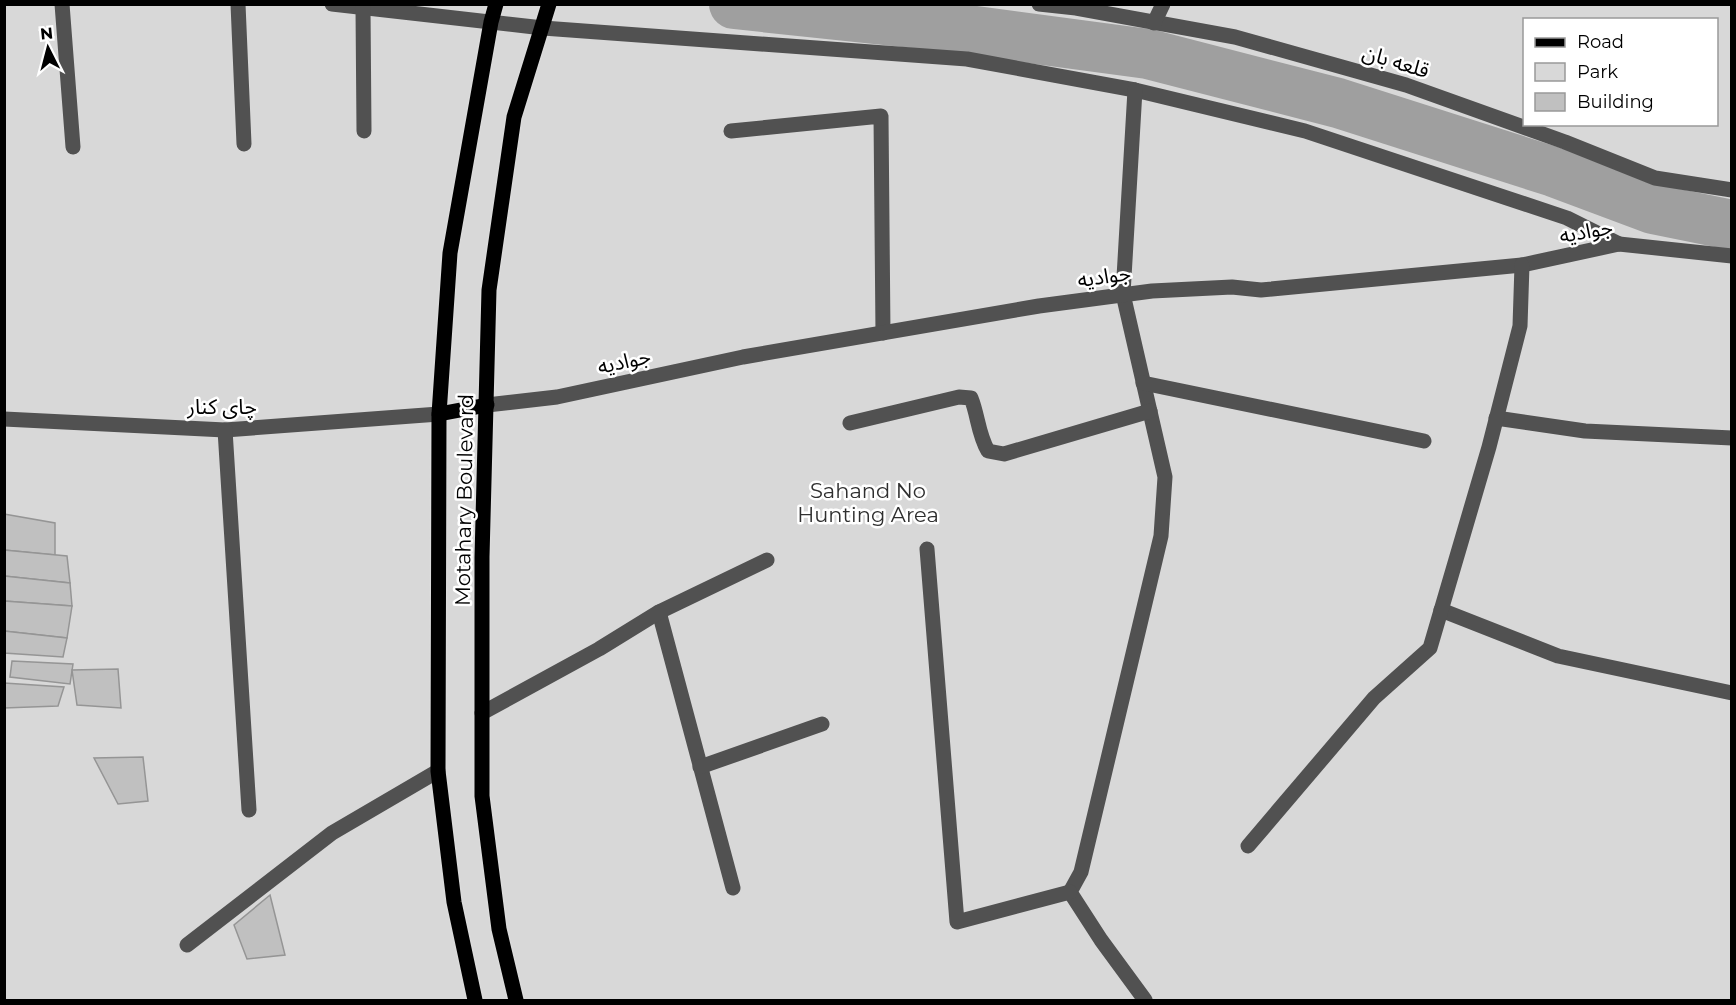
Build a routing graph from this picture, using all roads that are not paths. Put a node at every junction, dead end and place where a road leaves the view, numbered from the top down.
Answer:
1 (62, 4) edge
2 (238, 4) edge
3 (332, 4) edge
4 (1039, 4) edge
5 (1163, 4) edge
6 (548, 7) edge
7 (363, 8) junction
8 (494, 13) edge
9 (1154, 22) junction
10 (543, 28) junction
11 (1135, 90) junction
12 (731, 130) dead end
13 (364, 131) dead end
14 (244, 144) dead end
15 (73, 147) dead end
16 (1731, 190) edge
17 (1619, 244) junction
18 (1731, 256) edge
19 (1522, 265) junction
20 (1123, 294) junction
21 (883, 333) junction
22 (1143, 383) junction
23 (487, 405) junction
24 (1150, 411) junction
25 (439, 414) junction
26 (1496, 418) junction
27 (4, 419) edge
28 (850, 423) dead end
29 (225, 430) junction
30 (1731, 438) edge
31 (1424, 441) dead end
32 (927, 549) dead end
33 (767, 560) dead end
34 (1441, 610) junction
35 (659, 612) junction
36 (1731, 693) edge
37 (482, 713) junction
38 (822, 724) dead end
39 (700, 767) junction
40 (438, 771) junction
41 (249, 810) dead end
42 (1248, 846) dead end
43 (733, 888) dead end
44 (1070, 892) junction
45 (187, 945) dead end
46 (475, 1000) edge
47 (516, 1000) edge
48 (1145, 1000) edge

1 - 15 street
2 - 14 street
3 - 7 street
4 - 9 street, قلعه بان
5 - 9 street
6 - 10 main road, Motahary Boulevard
7 - 8 street
7 - 13 street
8 - 10 street
8 - 25 main road, Motahary Boulevard
9 - 16 street, قلعه بان
10 - 11 street
10 - 23 main road, Motahary Boulevard
11 - 17 street
11 - 20 street
12 - 21 street
17 - 18 street, جوادیه
17 - 19 street, جوادیه
19 - 20 street, جوادیه
19 - 26 street
20 - 21 street, جوادیه
20 - 22 street
21 - 23 street, جوادیه
22 - 24 street
22 - 31 street
23 - 25 main road
23 - 37 main road, Motahary Boulevard
24 - 28 street
24 - 44 street
25 - 29 street, چای کنار
25 - 40 main road, Motahary Boulevard
26 - 30 street
26 - 34 street
27 - 29 street, چای کنار
29 - 41 street
32 - 44 street
33 - 35 street
34 - 36 street
34 - 42 street
35 - 37 street
35 - 39 street
37 - 47 main road, Motahary Boulevard
38 - 39 street
39 - 43 street
40 - 45 street
40 - 46 main road, Motahary Boulevard
44 - 48 street

